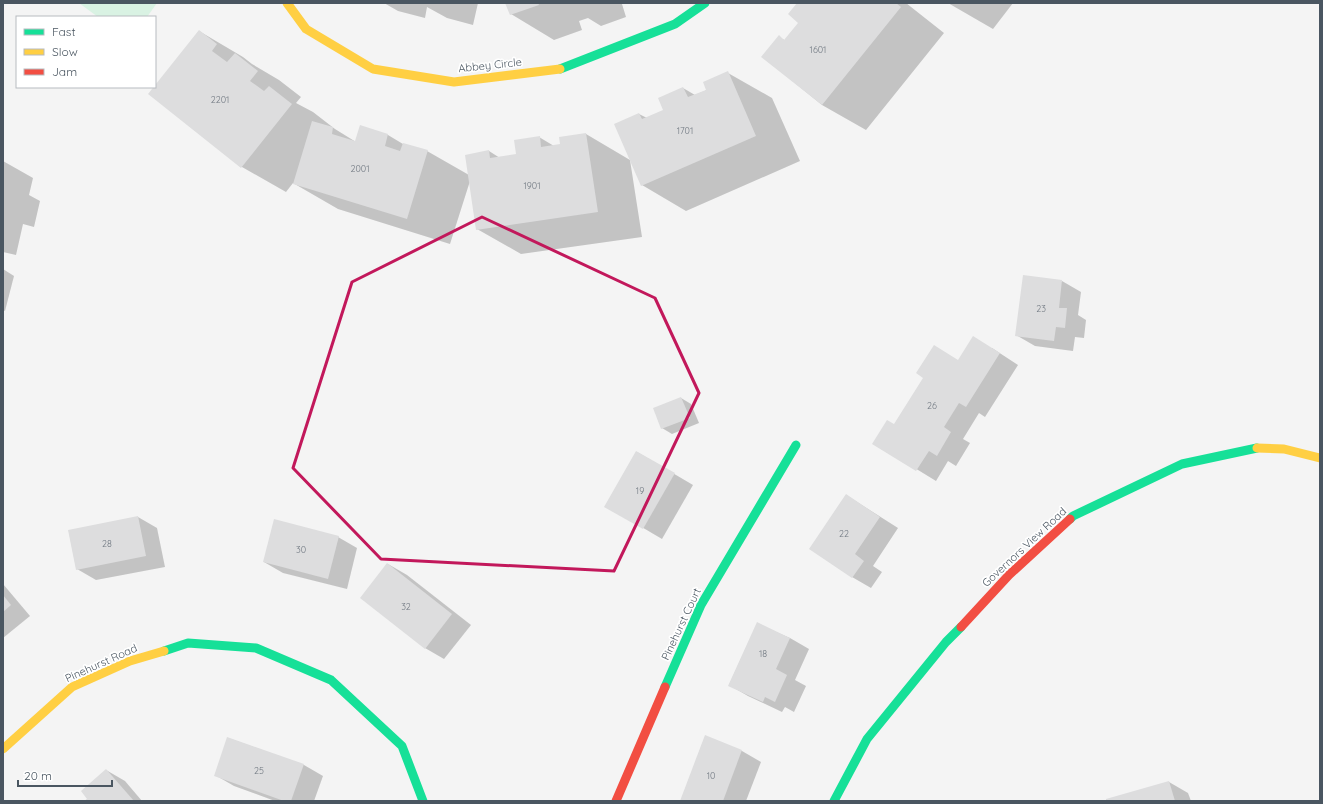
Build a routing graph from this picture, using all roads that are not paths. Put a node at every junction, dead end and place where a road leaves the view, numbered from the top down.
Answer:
1 (287, 3) edge
2 (705, 3) edge
3 (796, 445) dead end
4 (1320, 458) edge
5 (3, 749) edge
6 (423, 801) edge
7 (616, 801) edge
8 (834, 801) edge

1 - 2 street, Abbey Circle
3 - 7 street, Pinehurst Court
4 - 8 street, Governors View Road
5 - 6 street, Pinehurst Road

